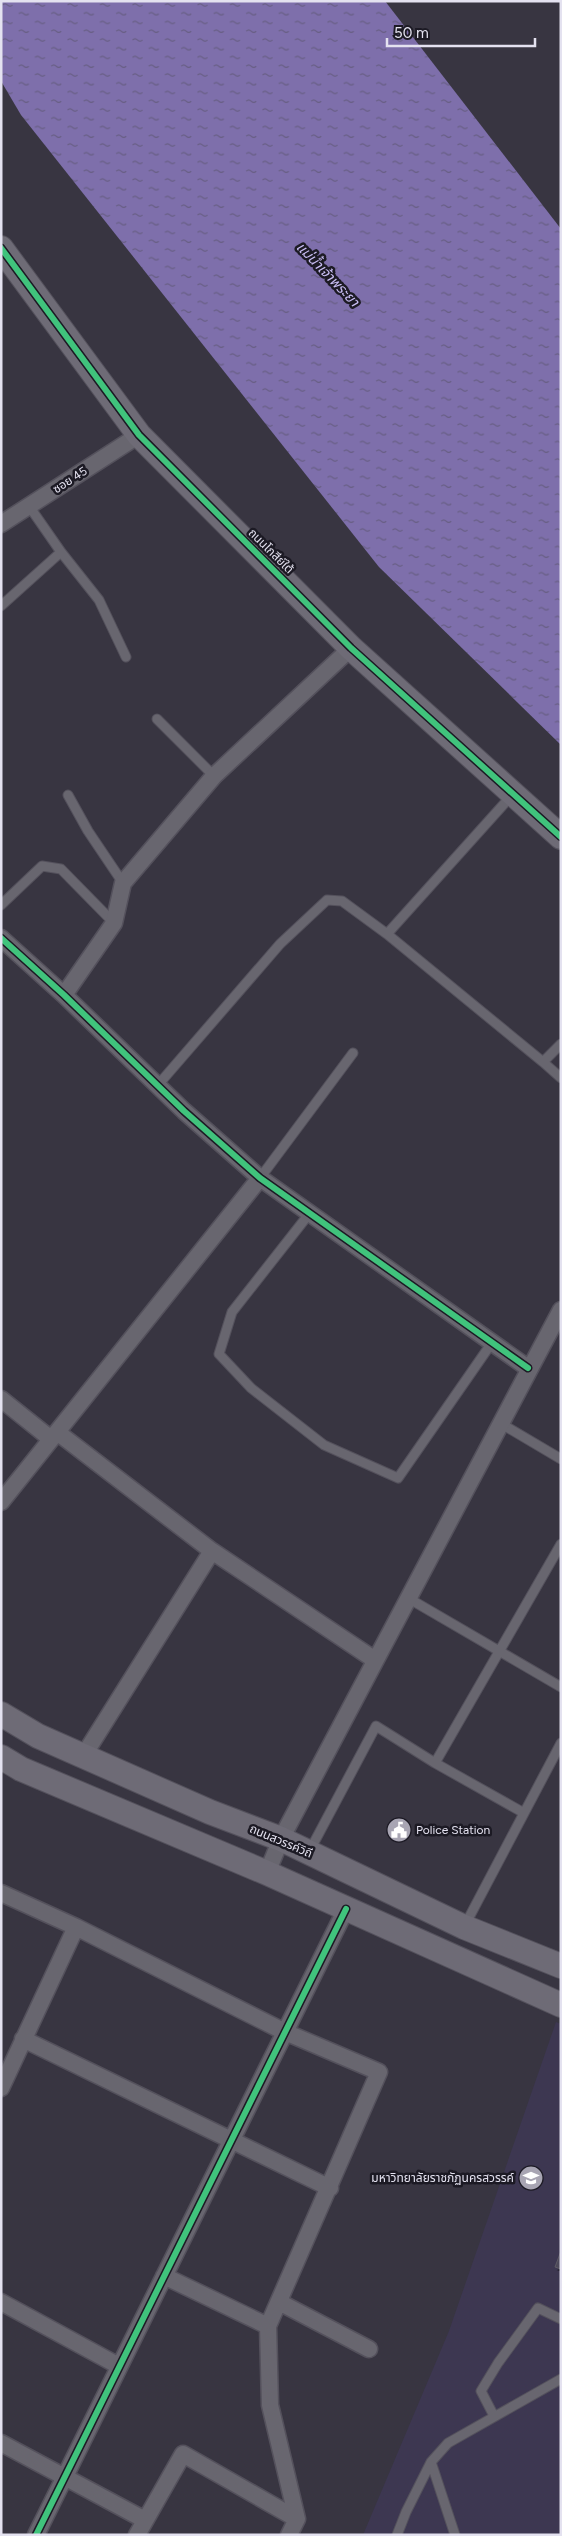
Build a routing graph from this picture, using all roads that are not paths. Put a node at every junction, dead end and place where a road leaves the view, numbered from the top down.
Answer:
1 (1, 248) edge
2 (140, 435) junction
3 (29, 506) junction
4 (1, 524) edge
5 (60, 552) junction
6 (1, 606) edge
7 (350, 648) junction
8 (126, 657) dead end
9 (157, 719) dead end
10 (214, 776) junction
11 (513, 793) junction
12 (68, 795) dead end
13 (561, 837) edge
14 (123, 883) junction
15 (1, 905) edge
16 (114, 923) junction
17 (387, 934) junction
18 (1, 938) edge
19 (64, 995) junction
20 (561, 1044) edge
21 (353, 1053) dead end
22 (543, 1062) junction
23 (561, 1078) edge
24 (158, 1085) junction
25 (260, 1178) junction
26 (309, 1214) junction
27 (561, 1310) edge
28 (491, 1344) junction
29 (528, 1368) junction
30 (1, 1399) edge
31 (500, 1423) junction
32 (54, 1436) junction
33 (561, 1459) edge
34 (1, 1502) edge
35 (561, 1544) edge
36 (212, 1552) junction
37 (408, 1598) junction
38 (500, 1650) junction
39 (375, 1660) junction
40 (561, 1687) edge
41 (1, 1714) edge
42 (561, 1744) edge
43 (84, 1755) junction
44 (1, 1757) edge
45 (435, 1763) junction
46 (524, 1813) junction
47 (281, 1839) junction
48 (308, 1852) junction
49 (267, 1873) junction
50 (1, 1893) edge
51 (346, 1909) junction
52 (464, 1926) junction
53 (76, 1927) junction
54 (561, 1966) edge
55 (561, 2005) edge
56 (285, 2032) junction
57 (23, 2039) junction
58 (1, 2088) edge
59 (232, 2140) junction
60 (330, 2188) junction
61 (164, 2276) junction
62 (1, 2302) edge
63 (279, 2302) junction
64 (561, 2319) edge
65 (268, 2326) junction
66 (369, 2349) dead end
67 (119, 2366) junction
68 (561, 2379) edge
69 (494, 2416) junction
70 (1, 2443) edge
71 (431, 2462) junction
72 (64, 2478) junction
73 (297, 2519) junction
74 (141, 2528) edge
75 (36, 2535) edge
76 (289, 2535) edge
77 (397, 2535) edge
78 (456, 2535) edge

1 - 2 main road, ถนนโกสีย์ใต้
2 - 3 street, ซอย 45
2 - 7 main road, ถนนโกสีย์ใต้
3 - 4 street, ซอย 45
3 - 5 lane
5 - 6 lane
5 - 8 lane
7 - 10 street
7 - 11 main road, ถนนโกสีย์ใต้
9 - 10 lane
10 - 14 street
11 - 13 main road, ถนนโกสีย์ใต้
11 - 17 lane
12 - 14 lane
14 - 16 street
15 - 16 lane
16 - 19 street
17 - 22 lane
17 - 24 lane
18 - 19 street
19 - 24 street
20 - 22 lane
21 - 25 lane
22 - 23 lane
24 - 25 street
25 - 26 street
25 - 32 street
26 - 28 street
26 - 28 lane
27 - 29 street
28 - 29 street
29 - 31 street
30 - 32 street
31 - 33 lane
31 - 37 street
32 - 34 street
32 - 36 street
35 - 38 lane
36 - 39 street
36 - 43 street
37 - 38 lane
37 - 39 street
38 - 40 lane
38 - 45 lane
39 - 47 street
41 - 43 main road, ถนนสวรรค์วิถี
42 - 46 lane
43 - 47 main road, ถนนสวรรค์วิถี
44 - 49 main road
45 - 46 lane
45 - 48 lane
46 - 52 lane
47 - 48 main road, ถนนสวรรค์วิถี
47 - 49 street
48 - 52 main road, ถนนสวรรค์วิถี
49 - 51 main road
50 - 53 street
51 - 55 main road
51 - 56 street
52 - 54 main road, ถนนสวรรค์วิถี
53 - 56 street
53 - 57 street
56 - 59 street
56 - 60 street
57 - 58 street
57 - 59 street
59 - 60 street
59 - 61 street
60 - 63 street
61 - 65 street
61 - 67 street
62 - 67 street
63 - 65 street
63 - 66 street
64 - 69 lane
65 - 73 street
67 - 72 street
68 - 69 lane
69 - 71 lane
70 - 72 street
71 - 77 lane
71 - 78 lane
72 - 74 street
72 - 75 street
73 - 74 street
73 - 76 street

